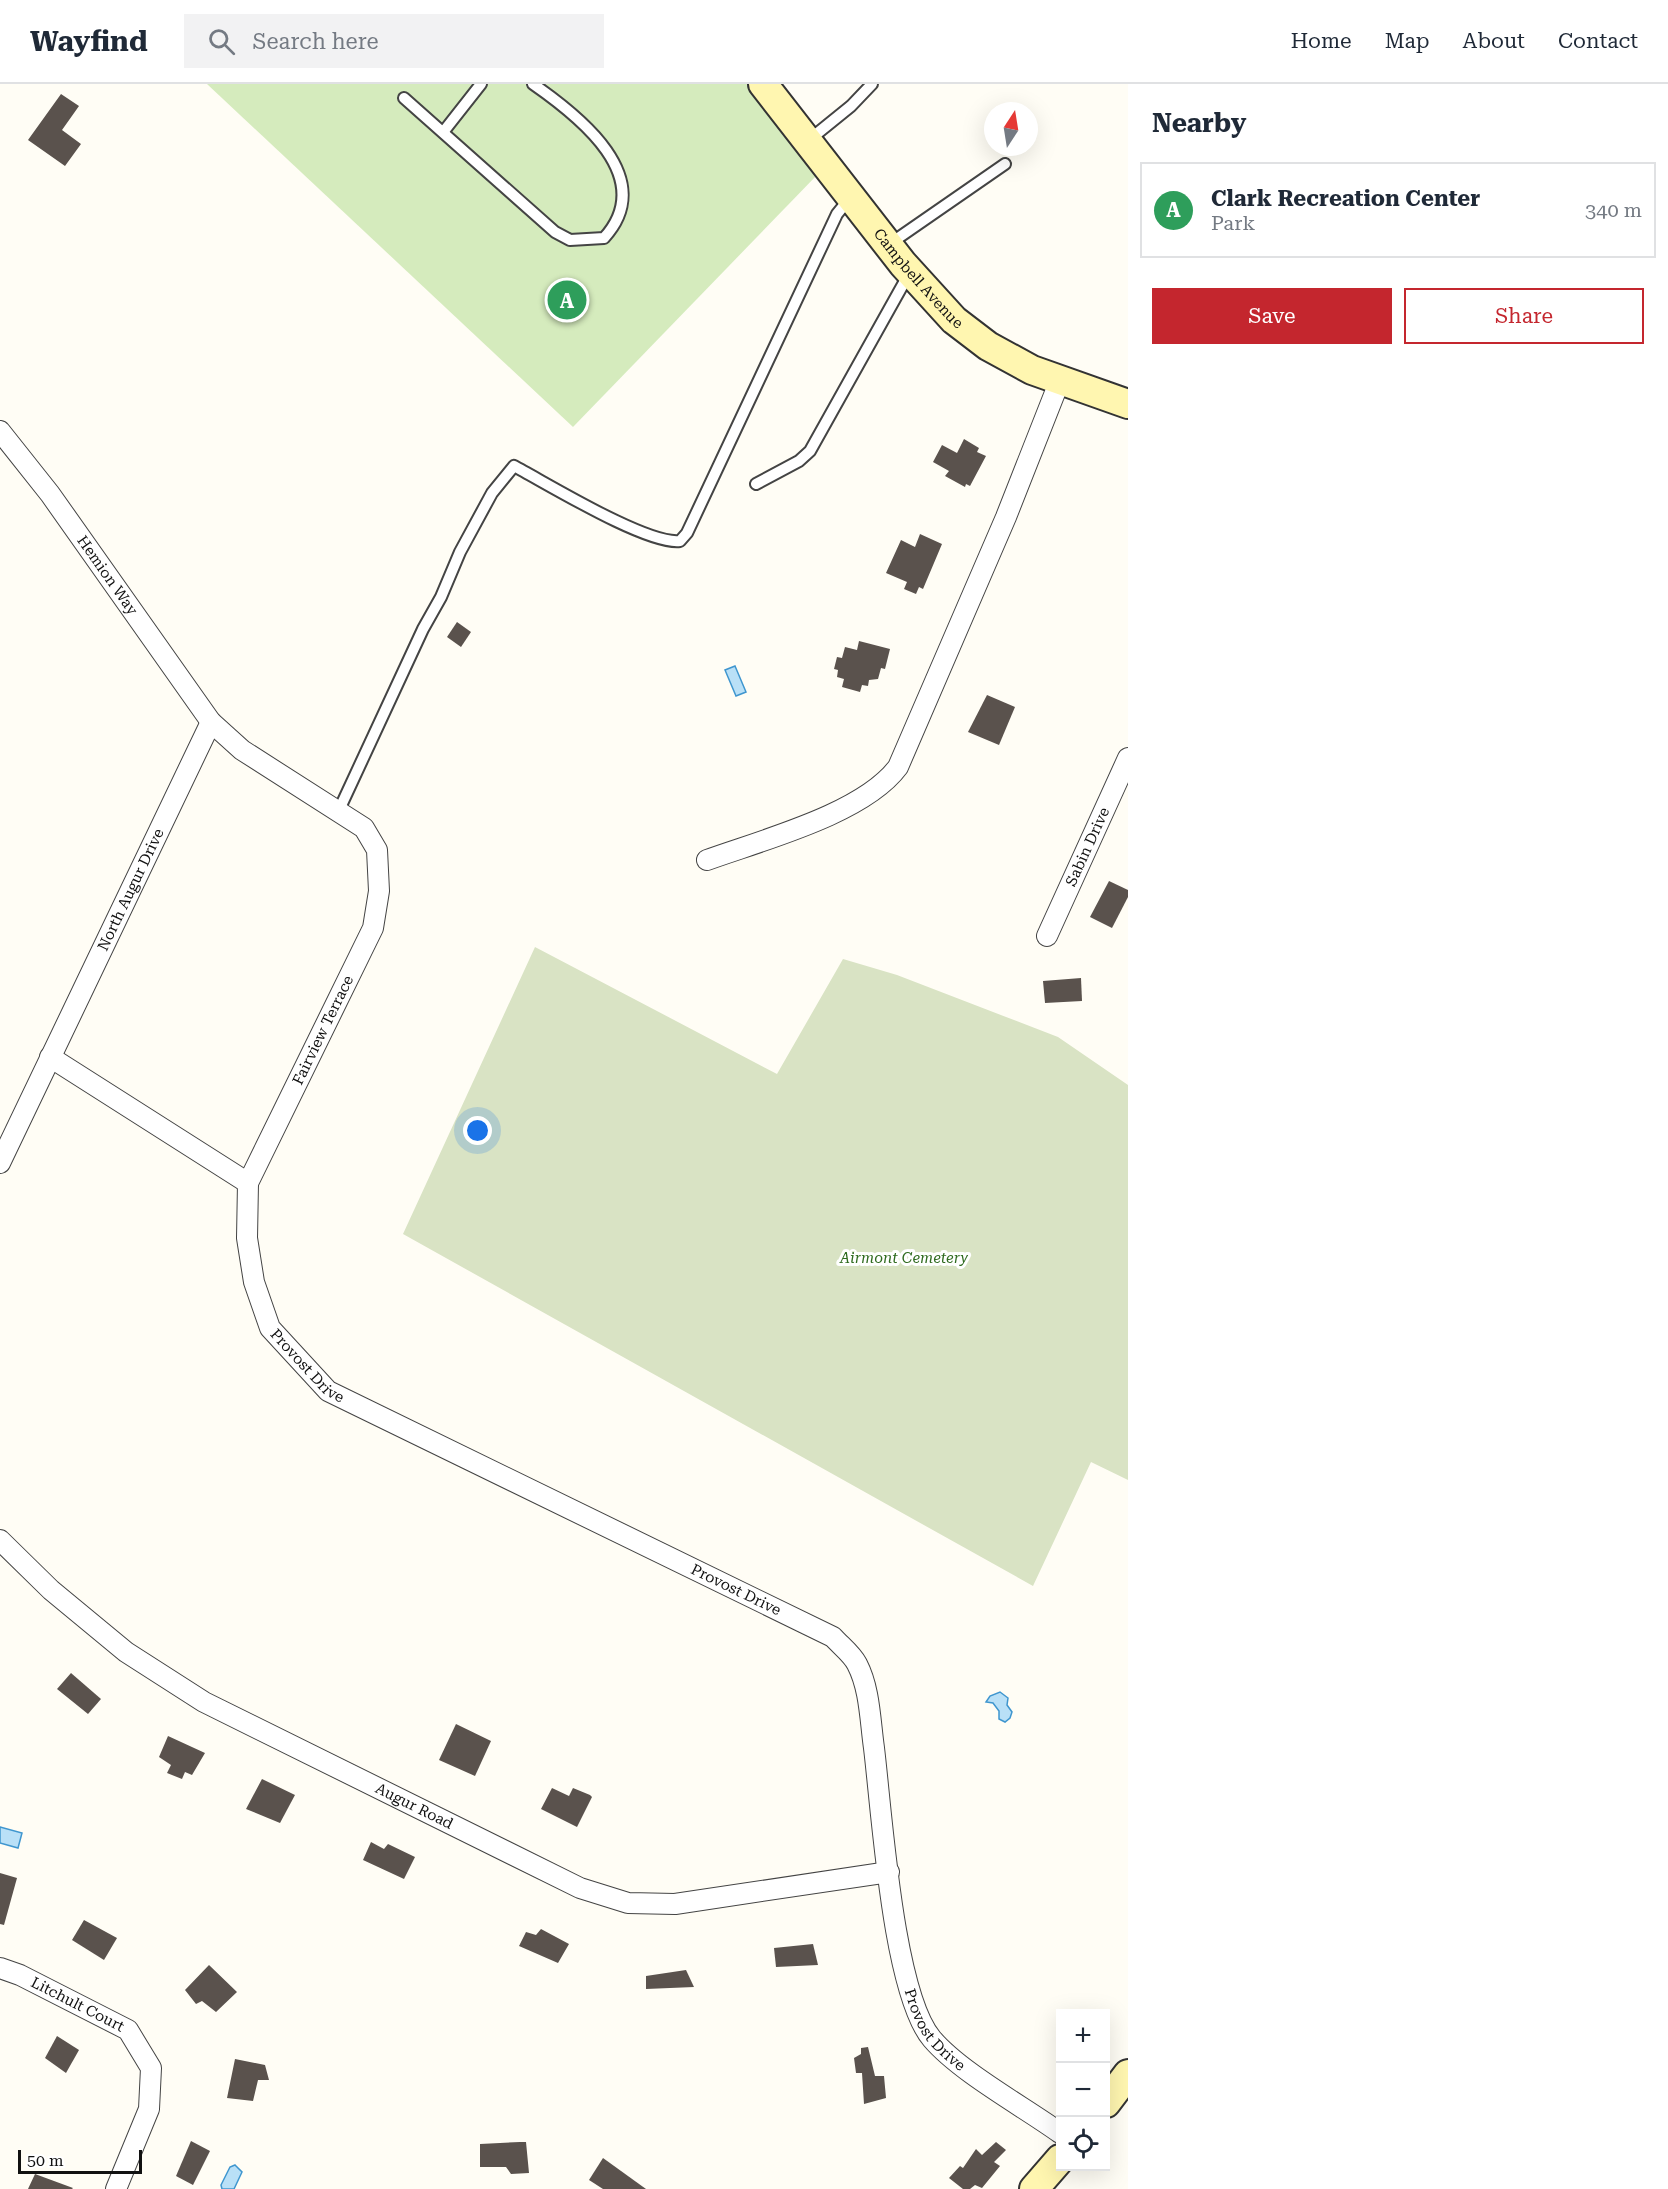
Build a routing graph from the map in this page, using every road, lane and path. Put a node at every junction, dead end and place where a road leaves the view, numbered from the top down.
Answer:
1 (481, 84) edge
2 (533, 84) edge
3 (763, 84) edge
4 (872, 84) edge
5 (404, 98) dead end
6 (444, 131) junction
7 (806, 142) junction
8 (1005, 164) dead end
9 (850, 198) junction
10 (888, 245) junction
11 (910, 272) junction
12 (1060, 380) junction
13 (1128, 404) edge
14 (0, 431) edge
15 (756, 484) dead end
16 (211, 722) junction
17 (1128, 758) edge
18 (339, 810) junction
19 (707, 860) dead end
20 (1047, 936) dead end
21 (50, 1057) junction
22 (0, 1163) edge
23 (248, 1183) junction
24 (0, 1540) edge
25 (889, 1872) junction
26 (0, 1968) edge
27 (1128, 2074) edge
28 (1110, 2098) edge
29 (1056, 2130) edge
30 (1056, 2164) edge
31 (116, 2189) edge
32 (1034, 2189) edge

1 - 6 lane
2 - 6 lane
3 - 7 street, Campbell Avenue
4 - 7 lane
5 - 6 lane
7 - 9 street, Campbell Avenue
8 - 10 lane
9 - 10 street, Campbell Avenue
9 - 18 lane
10 - 11 street, Campbell Avenue
11 - 12 street, Campbell Avenue
11 - 15 lane
12 - 13 street, Campbell Avenue
12 - 19 street
14 - 16 street, Hemion Way
16 - 18 street, Fairview Terrace
16 - 21 street, North Augur Drive
17 - 20 street, Sabin Drive
18 - 23 street, Fairview Terrace
21 - 22 street
21 - 23 street
23 - 25 street, Provost Drive
24 - 25 street, Augur Road
25 - 29 street, Provost Drive
26 - 31 street, Litchult Court
27 - 28 street
30 - 32 street

